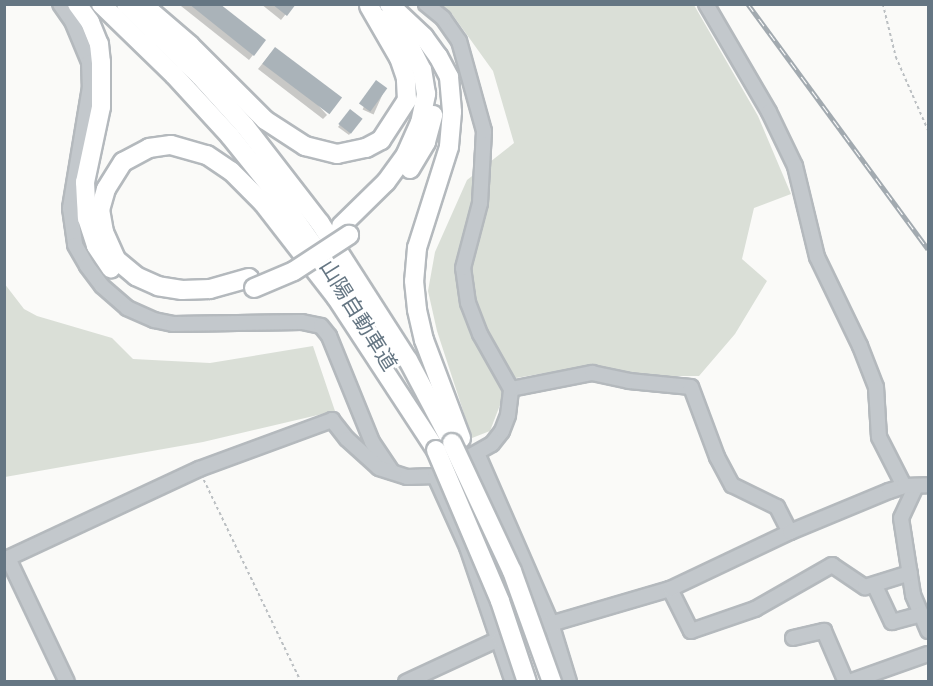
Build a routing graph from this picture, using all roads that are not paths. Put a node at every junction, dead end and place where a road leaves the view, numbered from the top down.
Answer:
1 (60, 4) edge
2 (77, 4) edge
3 (101, 4) edge
4 (126, 4) edge
5 (143, 4) edge
6 (389, 4) edge
7 (426, 4) edge
8 (706, 4) edge
9 (367, 5) edge
10 (424, 37) junction
11 (345, 231) junction
12 (252, 283) junction
13 (511, 389) junction
14 (450, 444) junction
15 (477, 453) junction
16 (392, 472) junction
17 (435, 476) junction
18 (916, 486) edge
19 (790, 532) junction
20 (6, 559) edge
21 (910, 573) junction
22 (875, 586) junction
23 (670, 589) junction
24 (921, 614) junction
25 (551, 622) junction
26 (928, 631) edge
27 (793, 638) dead end
28 (499, 639) junction
29 (928, 654) edge
30 (67, 681) edge
31 (406, 681) edge
32 (513, 681) edge
33 (527, 681) edge
34 (552, 681) edge
35 (570, 681) edge
36 (847, 681) edge

1 - 16 street
2 - 12 highway
3 - 14 highway, 山陽自動車道
4 - 14 highway, 山陽自動車道
5 - 9 highway
6 - 10 highway
7 - 13 street
8 - 18 street
9 - 11 highway
10 - 11 highway
10 - 14 highway
11 - 12 highway
12 - 14 highway
13 - 15 street
13 - 19 street
14 - 33 highway, 山陽自動車道, bridge
14 - 34 highway, bridge
15 - 17 street
15 - 25 street
16 - 17 street
16 - 20 street
17 - 28 street
18 - 19 street
18 - 21 street
19 - 23 street
20 - 30 street
21 - 22 street
21 - 24 street
22 - 23 street
22 - 24 street
23 - 25 street
24 - 26 street
25 - 28 street
25 - 35 street
27 - 36 street
28 - 31 street
28 - 32 street
29 - 36 street

